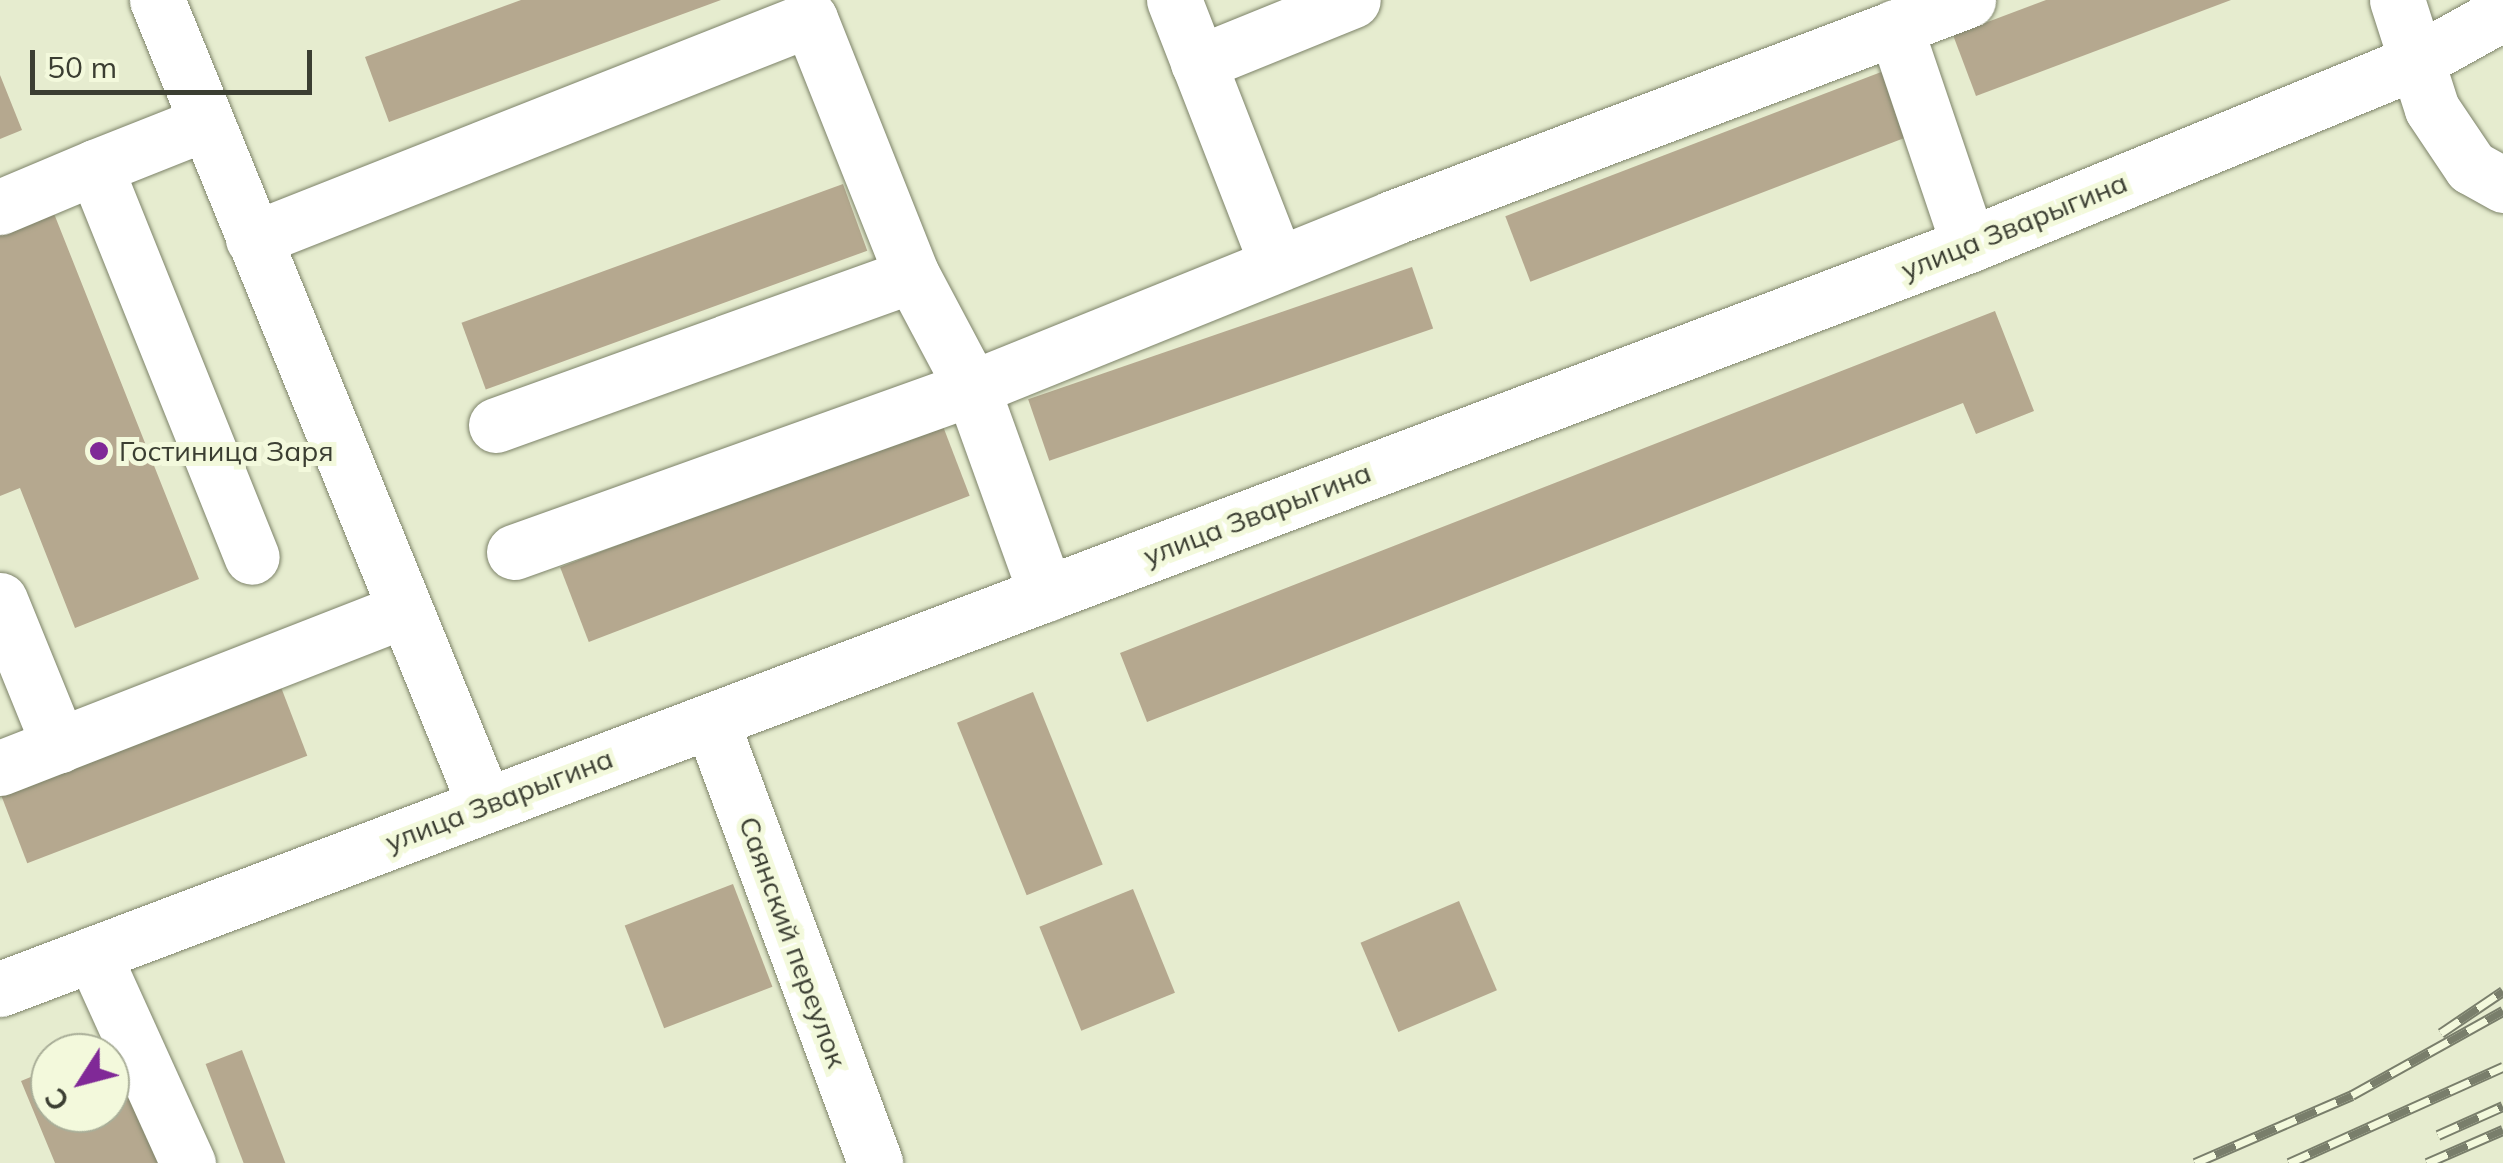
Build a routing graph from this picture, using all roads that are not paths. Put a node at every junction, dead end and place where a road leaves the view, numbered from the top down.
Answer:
1 (157, 0) edge
2 (1174, 0) edge
3 (1352, 0) edge
4 (1968, 0) edge
5 (2397, 0) edge
6 (2503, 13) edge
7 (1895, 27) junction
8 (2416, 62) junction
9 (1198, 63) junction
10 (206, 123) junction
11 (95, 167) junction
12 (2503, 185) edge
13 (0, 207) edge
14 (253, 240) junction
15 (1969, 245) junction
16 (1277, 264) junction
17 (912, 275) junction
18 (972, 388) junction
19 (496, 426) dead end
20 (514, 552) dead end
21 (252, 557) dead end
22 (1046, 594) junction
23 (0, 600) edge
24 (406, 610) junction
25 (711, 721) junction
26 (59, 745) junction
27 (0, 768) edge
28 (485, 805) junction
29 (93, 954) junction
30 (0, 989) edge
31 (188, 1163) edge
32 (876, 1163) edge

1 - 10 street
2 - 9 street
3 - 9 street
4 - 7 street
5 - 8 street
6 - 8 street, улица Зварыгина
7 - 15 street
7 - 16 street
8 - 12 street
8 - 15 street, улица Зварыгина
9 - 16 street
10 - 11 street
10 - 14 street
11 - 13 street
11 - 21 street
14 - 17 street
14 - 24 street
15 - 22 street, улица Зварыгина
16 - 18 street
17 - 18 street
17 - 19 street
18 - 20 street
18 - 22 street
22 - 25 street, улица Зварыгина
23 - 26 street
24 - 26 street
24 - 28 street
25 - 28 street, улица Зварыгина
25 - 32 street, Саянский переулок
26 - 27 street
28 - 29 street, улица Зварыгина
29 - 30 street, улица Зварыгина
29 - 31 street

